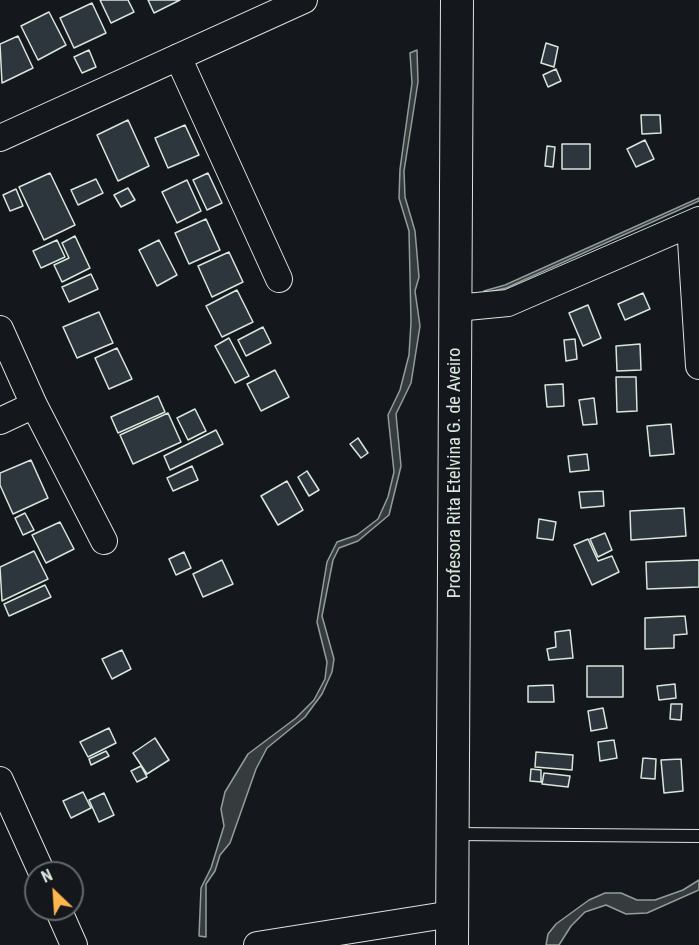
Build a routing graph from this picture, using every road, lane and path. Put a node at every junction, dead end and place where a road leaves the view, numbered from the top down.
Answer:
1 (304, 0) edge
2 (456, 0) edge
3 (178, 57) junction
4 (0, 138) edge
5 (695, 222) edge
6 (279, 279) dead end
7 (456, 308) junction
8 (0, 329) edge
9 (699, 366) edge
10 (34, 405) junction
11 (0, 421) edge
12 (104, 541) dead end
13 (0, 780) edge
14 (453, 834) junction
15 (699, 836) edge
16 (37, 861) edge
17 (452, 914) junction
18 (63, 921) edge
19 (74, 945) edge
20 (257, 945) edge
21 (452, 945) edge

1 - 3 street
2 - 7 street, Profesora Rita Etelvina G. de Aveiro
3 - 4 street
3 - 6 street
5 - 7 street
5 - 9 street
7 - 14 street, Profesora Rita Etelvina G. de Aveiro
8 - 10 street
10 - 11 street
10 - 12 street
13 - 16 street
14 - 15 lane
14 - 17 street, Profesora Rita Etelvina G. de Aveiro
17 - 20 street
17 - 21 street, Profesora Rita Etelvina G. de Aveiro
18 - 19 street

